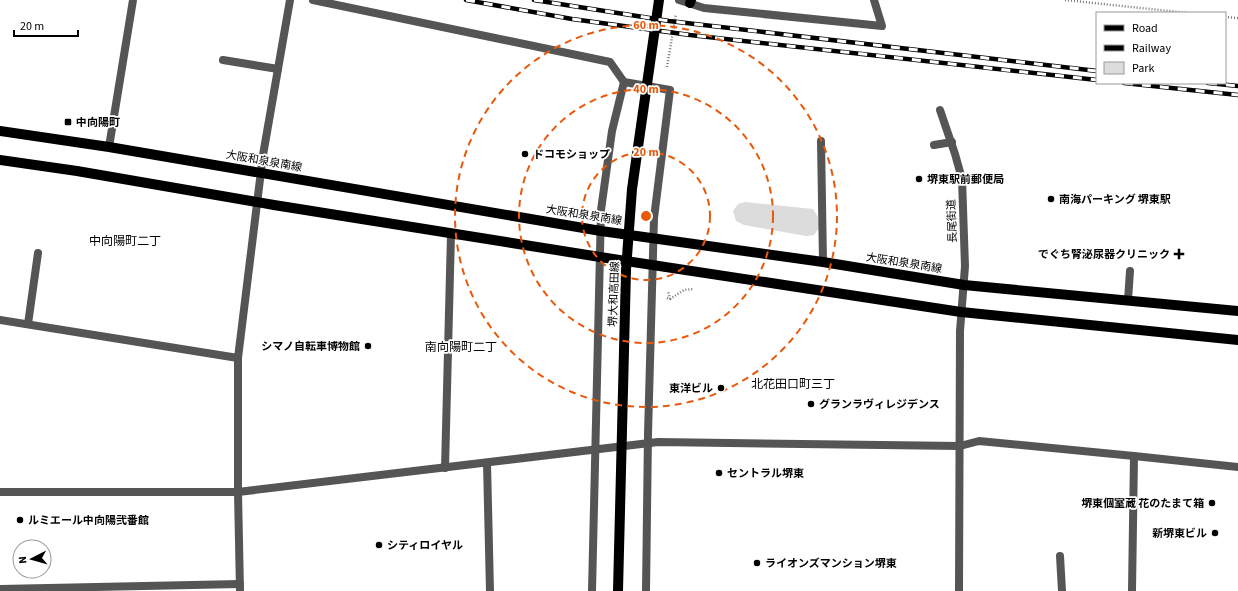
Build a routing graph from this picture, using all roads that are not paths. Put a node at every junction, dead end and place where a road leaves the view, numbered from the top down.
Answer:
1 (133, 0) edge
2 (290, 0) edge
3 (313, 0) edge
4 (659, 0) edge
5 (679, 0) edge
6 (874, 0) edge
7 (691, 1) edge
8 (223, 60) dead end
9 (278, 69) junction
10 (624, 82) junction
11 (940, 110) dead end
12 (0, 131) edge
13 (821, 141) dead end
14 (952, 142) junction
15 (934, 144) dead end
16 (109, 147) junction
17 (0, 160) edge
18 (260, 173) junction
19 (256, 202) junction
20 (601, 231) junction
21 (451, 234) junction
22 (654, 237) junction
23 (38, 253) dead end
24 (600, 257) junction
25 (823, 262) junction
26 (652, 266) junction
27 (1130, 271) dead end
28 (964, 285) junction
29 (1128, 300) junction
30 (1238, 311) edge
31 (961, 312) junction
32 (0, 320) edge
33 (28, 324) junction
34 (1238, 340) edge
35 (238, 358) junction
36 (648, 444) junction
37 (960, 446) junction
38 (595, 450) junction
39 (1134, 456) junction
40 (487, 463) junction
41 (1238, 467) edge
42 (445, 468) junction
43 (0, 492) edge
44 (238, 492) junction
45 (1060, 556) dead end
46 (240, 587) edge
47 (114, 588) edge
48 (0, 589) edge
49 (29, 590) edge
50 (490, 591) edge
51 (592, 591) edge
52 (618, 591) edge
53 (646, 591) edge
54 (959, 591) edge
55 (1062, 591) edge
56 (1132, 591) edge

1 - 16 street
2 - 9 street
3 - 10 street
4 - 52 main road, 堺大和高田線
5 - 7 street
6 - 7 street
8 - 9 street
9 - 18 street
10 - 20 street
10 - 22 street
11 - 14 street, 長尾街道
12 - 16 main road, 大阪和泉泉南線
13 - 25 street
14 - 15 street
14 - 28 street, 長尾街道
16 - 18 main road, 大阪和泉泉南線
17 - 19 main road
18 - 19 street
18 - 20 main road, 大阪和泉泉南線
19 - 21 main road
19 - 35 street
20 - 22 main road, 大阪和泉泉南線
20 - 24 street
21 - 24 main road
21 - 42 street
22 - 25 main road, 大阪和泉泉南線
22 - 26 street
23 - 33 street
24 - 26 main road
24 - 38 street
25 - 28 main road, 大阪和泉泉南線
26 - 31 main road
26 - 36 street
27 - 29 street
28 - 29 main road, 大阪和泉泉南線
28 - 31 street, 長尾街道
29 - 30 main road, 大阪和泉泉南線
31 - 34 main road
31 - 37 street, 長尾街道
32 - 33 street
33 - 35 street
35 - 44 street
36 - 37 street
36 - 38 street
36 - 53 street
37 - 39 street
37 - 54 street, 長尾街道
38 - 40 street
38 - 51 street
39 - 41 street
39 - 56 street
40 - 42 street
40 - 50 street
42 - 44 street
43 - 44 street
44 - 46 street
45 - 55 street
46 - 47 street
47 - 49 street
48 - 49 street

